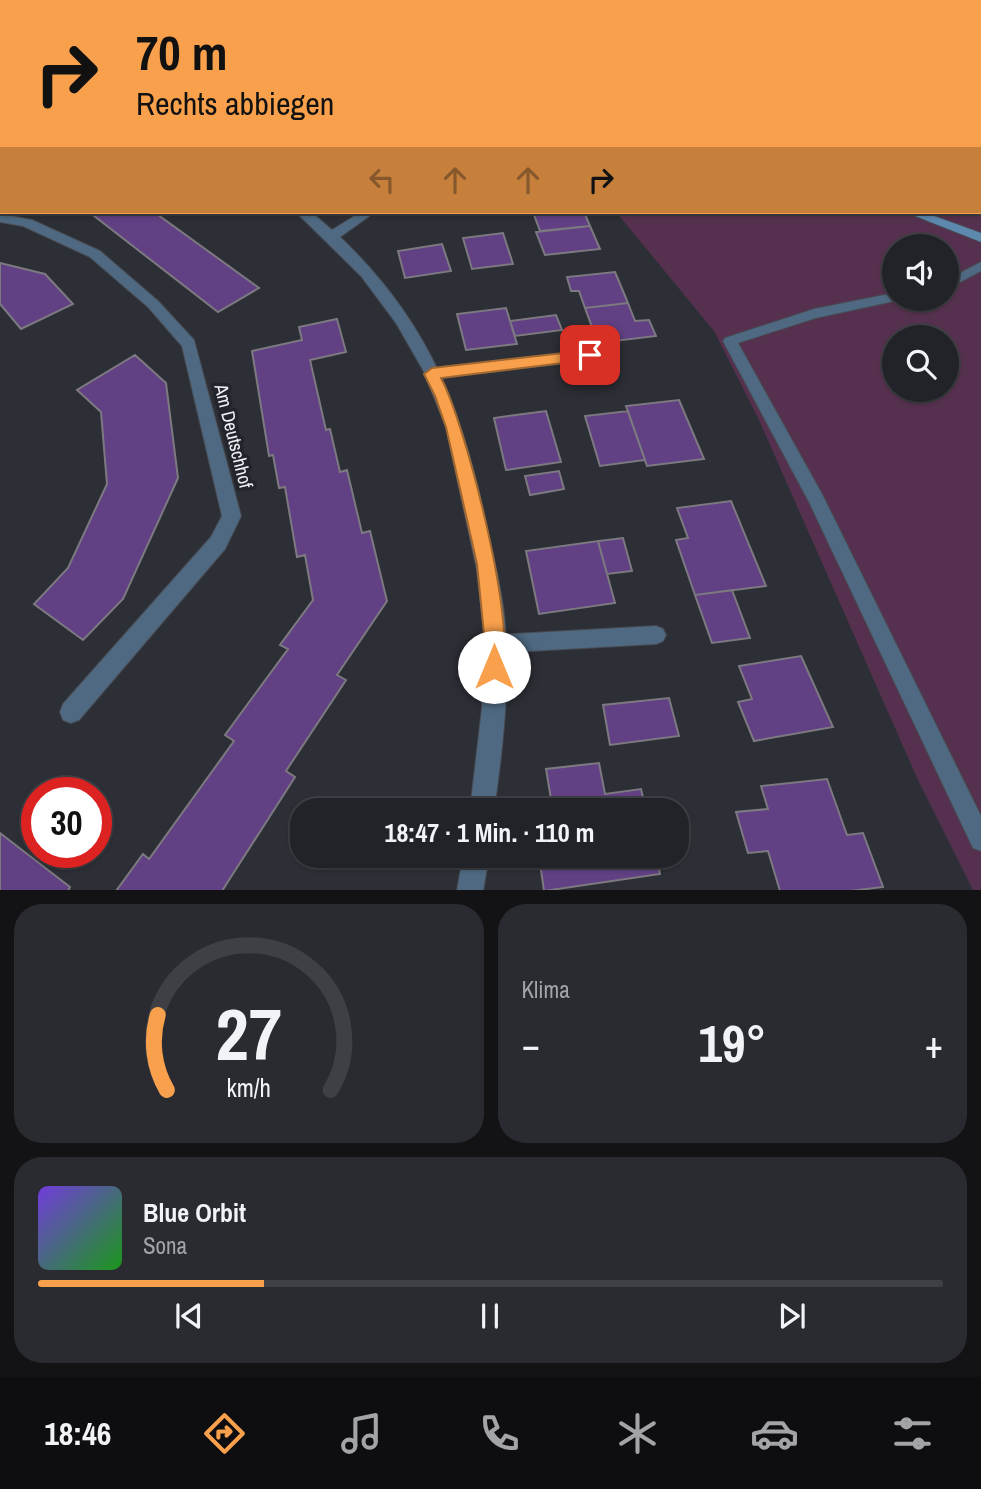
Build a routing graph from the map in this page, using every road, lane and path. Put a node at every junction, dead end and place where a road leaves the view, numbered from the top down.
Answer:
1 (305, 214) edge
2 (366, 214) edge
3 (917, 214) edge
4 (0, 218) edge
5 (332, 236) junction
6 (981, 238) edge
7 (981, 266) edge
8 (959, 278) edge
9 (882, 300) edge
10 (590, 355) dead end
11 (432, 374) junction
12 (656, 635) dead end
13 (495, 644) junction
14 (71, 712) dead end
15 (483, 798) edge
16 (981, 840) edge
17 (474, 868) edge
18 (470, 890) edge

1 - 5 street
2 - 5 street
3 - 6 main road
4 - 14 street, Am Deutschhof
5 - 11 street
7 - 8 lane
9 - 16 lane
10 - 11 lane
11 - 13 street
12 - 13 lane
13 - 15 street
17 - 18 street

